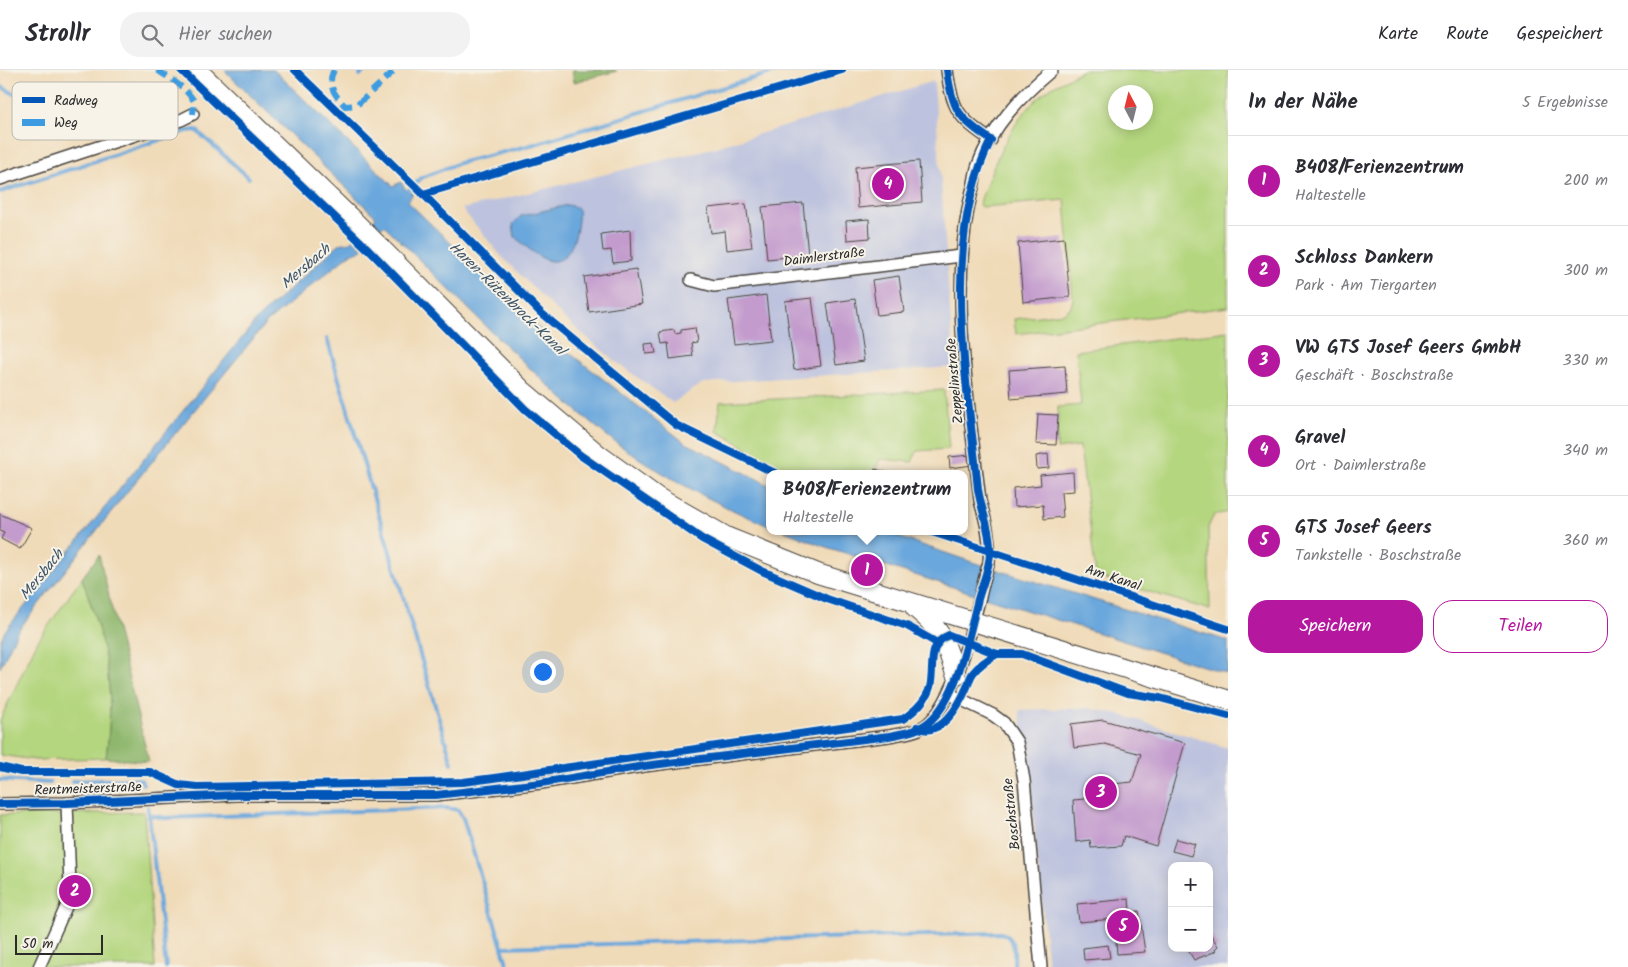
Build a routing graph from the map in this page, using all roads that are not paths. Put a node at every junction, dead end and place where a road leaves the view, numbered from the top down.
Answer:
1 (197, 70) edge
2 (946, 70) edge
3 (1052, 70) edge
4 (193, 114) dead end
5 (178, 121) edge
6 (120, 140) edge
7 (991, 140) junction
8 (0, 179) edge
9 (961, 256) junction
10 (691, 280) dead end
11 (906, 602) junction
12 (973, 622) junction
13 (956, 676) junction
14 (950, 694) junction
15 (1228, 700) edge
16 (67, 803) junction
17 (0, 804) edge
18 (39, 967) edge
19 (1041, 967) edge

1 - 11 main road
2 - 7 street
3 - 7 street, Zeppelinstraße
4 - 5 street
6 - 8 street
7 - 9 street, Zeppelinstraße
9 - 10 street, Daimlerstraße
9 - 12 street, Zeppelinstraße
11 - 12 main road
11 - 13 main road
12 - 13 street, Rentmeisterstraße
12 - 15 main road
13 - 14 street, Rentmeisterstraße
14 - 16 street, Rentmeisterstraße
14 - 19 street, Boschstraße
16 - 17 street, Rentmeisterstraße
16 - 18 street

